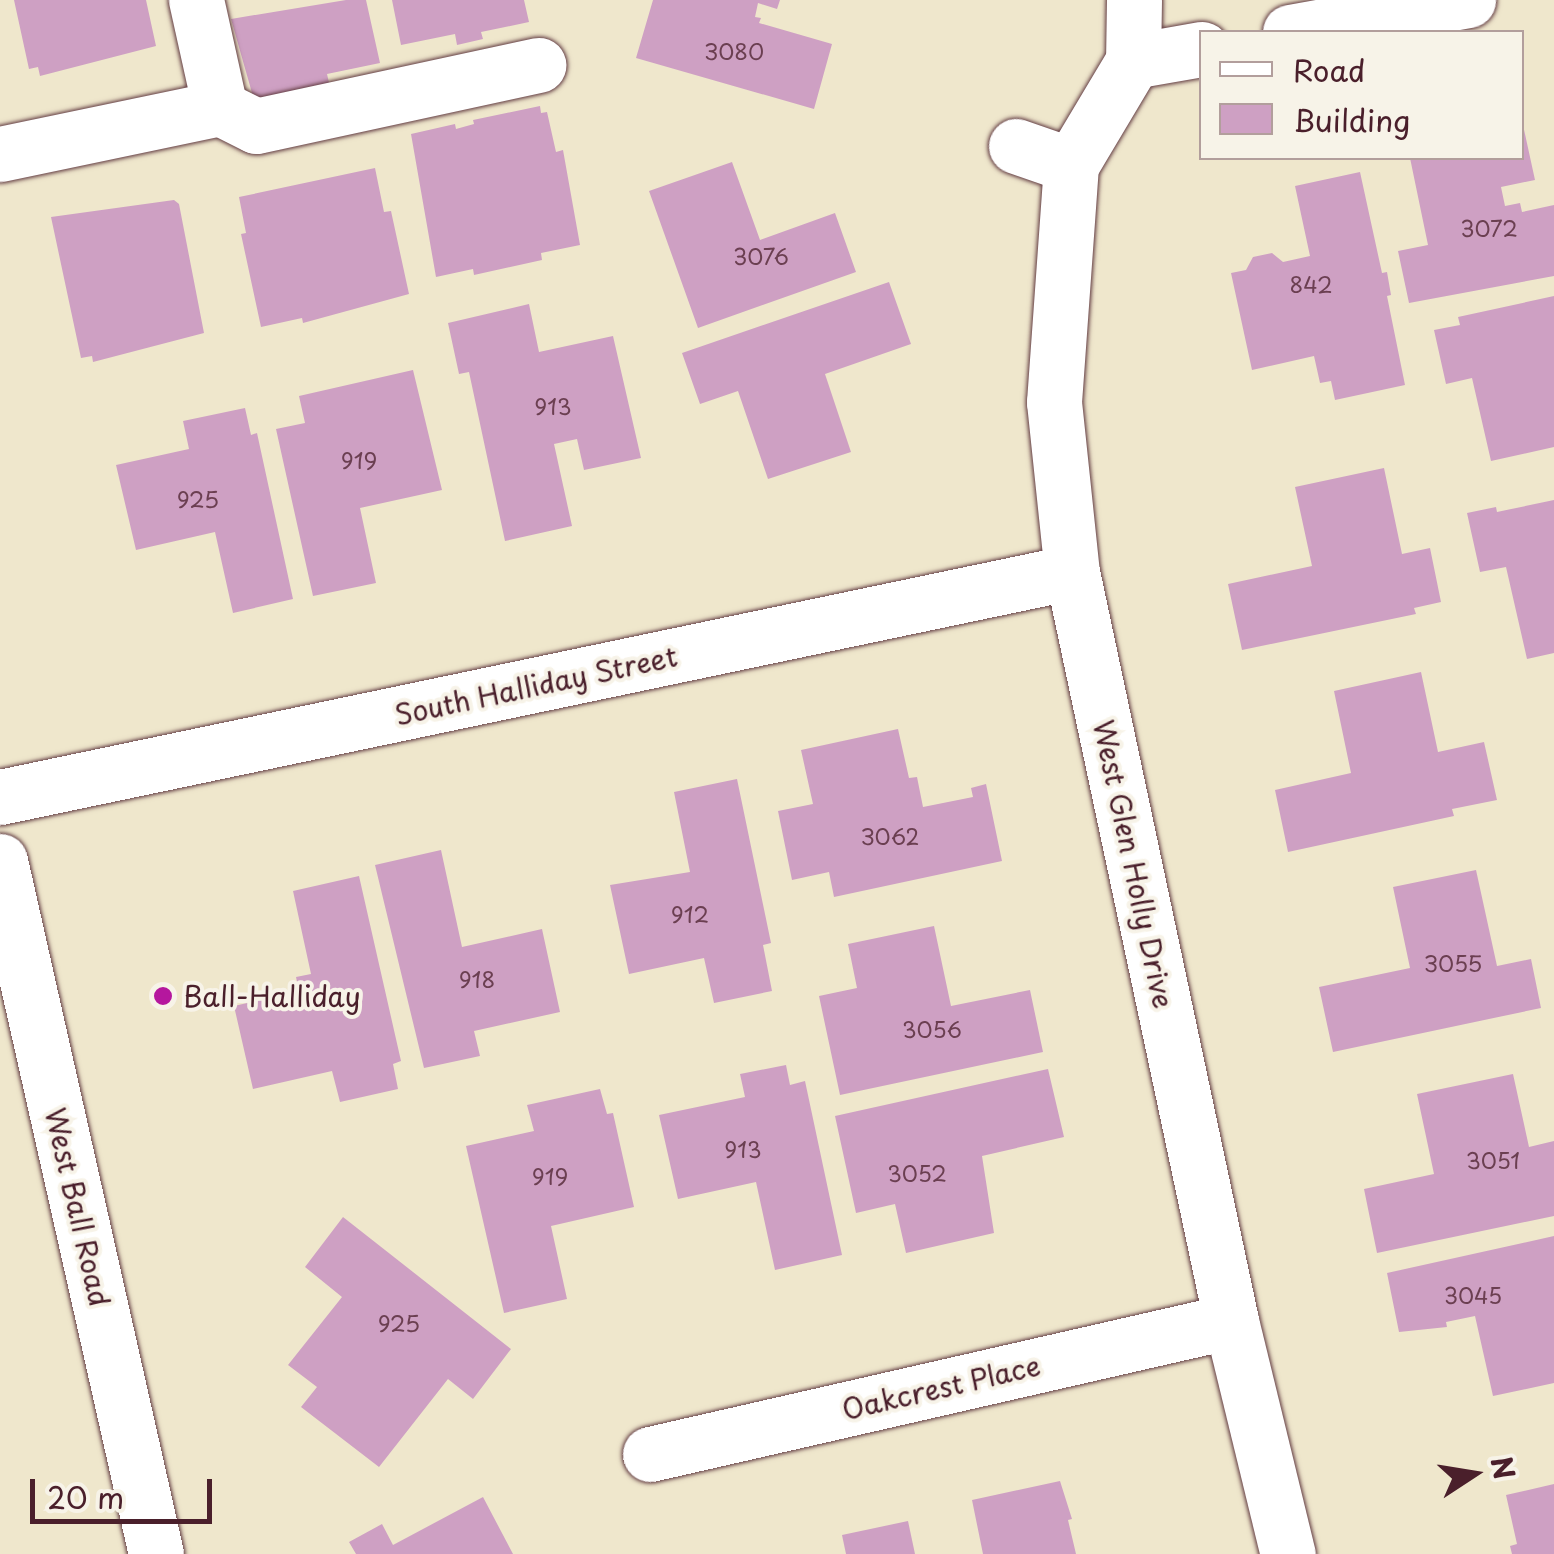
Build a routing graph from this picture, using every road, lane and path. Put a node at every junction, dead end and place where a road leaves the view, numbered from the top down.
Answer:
1 (196, 0) edge
2 (1134, 0) edge
3 (1468, 0) edge
4 (1301, 30) edge
5 (1199, 49) edge
6 (1134, 61) junction
7 (538, 65) dead end
8 (220, 108) junction
9 (1016, 146) dead end
10 (0, 154) edge
11 (1070, 165) junction
12 (1072, 572) junction
13 (0, 797) edge
14 (4, 892) edge
15 (1231, 1322) junction
16 (650, 1454) dead end
17 (156, 1554) edge
18 (1288, 1554) edge

1 - 8 street
2 - 6 street
3 - 4 street
5 - 6 street
6 - 11 street, West Glen Holly Drive
7 - 8 street
8 - 10 street
9 - 11 street
11 - 12 street, West Glen Holly Drive
12 - 13 street, South Halliday Street
12 - 15 street, West Glen Holly Drive
14 - 17 street, West Ball Road
15 - 16 street, Oakcrest Place
15 - 18 street, West Glen Holly Drive

